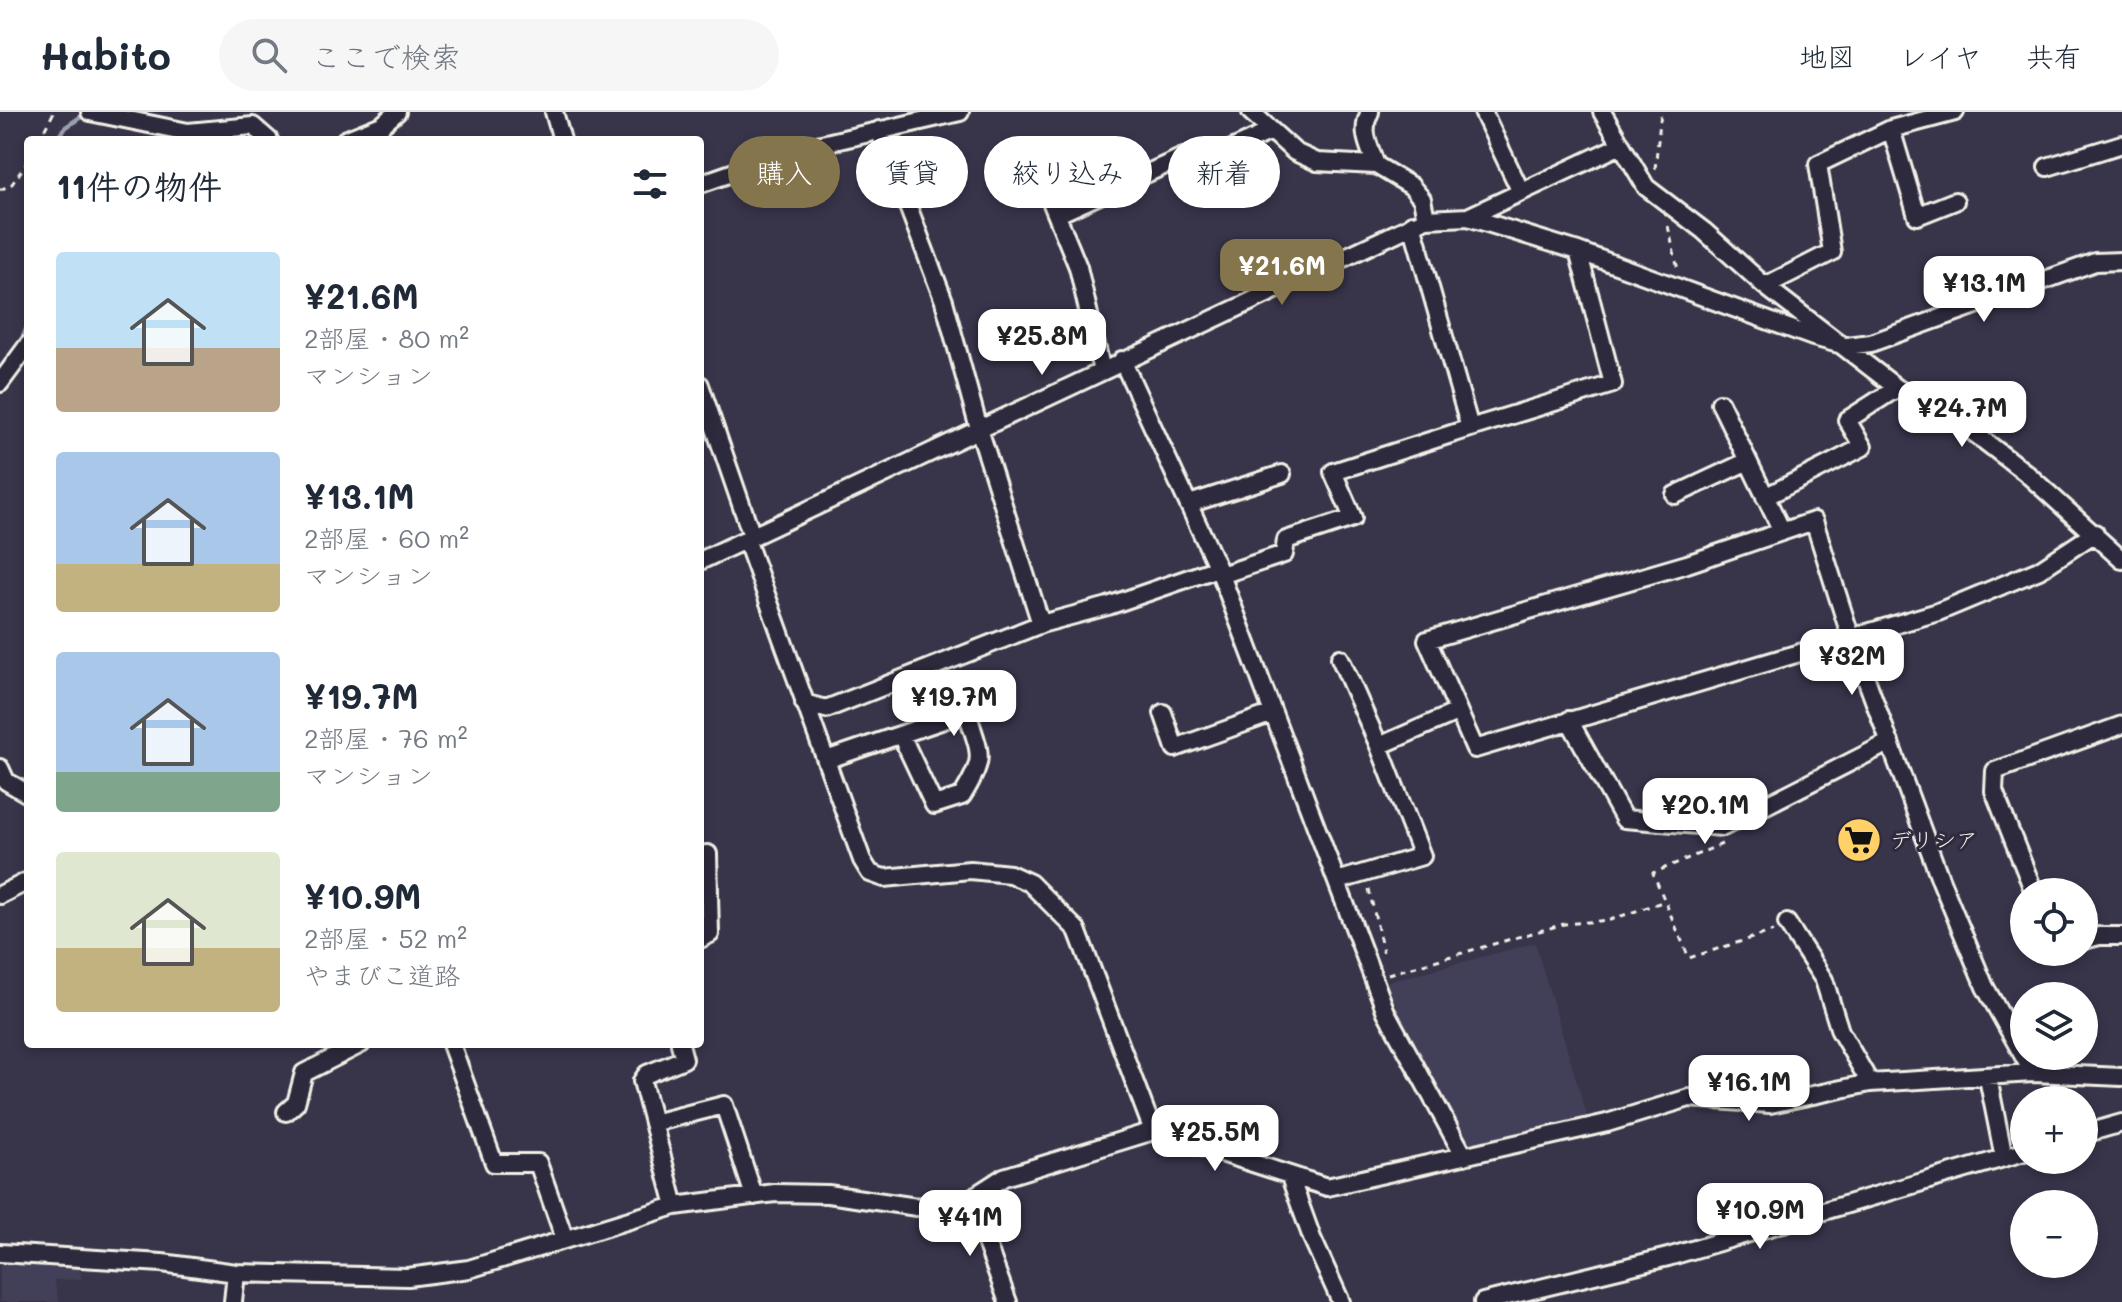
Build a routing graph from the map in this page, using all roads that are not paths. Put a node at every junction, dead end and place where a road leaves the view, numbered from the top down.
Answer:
1 (90, 112) edge
2 (397, 112) edge
3 (554, 112) edge
4 (1251, 112) edge
5 (1370, 112) edge
6 (1483, 112) edge
7 (1602, 112) edge
8 (1955, 112) edge
9 (953, 113) edge
10 (1891, 129) junction
11 (879, 130) junction
12 (1269, 132) junction
13 (264, 136) edge
14 (354, 136) edge
15 (561, 136) edge
16 (2122, 144) edge
17 (1621, 145) junction
18 (1376, 165) junction
19 (2047, 167) dead end
20 (704, 183) edge
21 (1521, 192) junction
22 (1955, 201) dead end
23 (1055, 208) edge
24 (1058, 214) junction
25 (1468, 217) junction
26 (1419, 221) junction
27 (1578, 251) junction
28 (2122, 261) edge
29 (1765, 286) junction
30 (1846, 346) junction
31 (24, 350) edge
32 (1122, 360) junction
33 (1102, 371) junction
34 (0, 383) edge
35 (1897, 388) junction
36 (704, 397) edge
37 (1720, 403) dead end
38 (1470, 428) junction
39 (979, 429) junction
40 (1748, 461) junction
41 (1282, 474) dead end
42 (1675, 495) dead end
43 (1765, 497) junction
44 (1189, 504) junction
45 (1782, 531) junction
46 (2095, 533) junction
47 (749, 538) junction
48 (704, 559) edge
49 (2122, 560) edge
50 (1220, 571) junction
51 (1041, 624) junction
52 (1851, 638) junction
53 (1340, 658) dead end
54 (804, 703) junction
55 (1457, 712) junction
56 (1163, 713) dead end
57 (1273, 713) junction
58 (1569, 720) junction
59 (2122, 725) edge
60 (901, 735) junction
61 (1890, 742) junction
62 (1379, 746) junction
63 (826, 760) junction
64 (0, 768) edge
65 (24, 792) edge
66 (704, 854) edge
67 (2028, 878) edge
68 (1337, 881) junction
69 (24, 883) edge
70 (0, 895) edge
71 (1788, 924) road end
72 (2098, 936) edge
73 (2122, 936) edge
74 (704, 937) edge
75 (353, 1048) edge
76 (456, 1048) edge
77 (681, 1048) edge
78 (2033, 1073) junction
79 (2122, 1077) edge
80 (1988, 1078) junction
81 (1870, 1083) junction
82 (286, 1112) dead end
83 (653, 1123) junction
84 (2122, 1123) edge
85 (2098, 1130) edge
86 (1153, 1131) junction
87 (1464, 1156) junction
88 (2010, 1156) edge
89 (2004, 1158) junction
90 (1290, 1177) junction
91 (754, 1196) junction
92 (970, 1199) junction
93 (675, 1206) junction
94 (564, 1237) junction
95 (0, 1253) edge
96 (236, 1273) junction
97 (233, 1302) edge
98 (1008, 1302) edge
99 (1341, 1302) edge
100 (1483, 1302) edge

1 - 13 street
2 - 14 street
3 - 15 street
4 - 12 street
5 - 18 street
6 - 21 street
7 - 17 street
8 - 10 street
9 - 11 street
10 - 22 street
10 - 29 street
11 - 20 street
11 - 39 street
12 - 18 street
12 - 24 street
16 - 19 street
17 - 21 street
17 - 29 street
18 - 26 street
21 - 25 street
23 - 24 street
24 - 33 street
25 - 26 street
25 - 27 street
26 - 32 street
26 - 38 street
27 - 30 street
27 - 38 street
28 - 30 street
29 - 30 street
30 - 35 street
31 - 34 street
32 - 33 street
32 - 44 street
33 - 39 street
35 - 43 street
35 - 46 street
36 - 47 street
37 - 40 street
38 - 50 street
39 - 47 street
39 - 51 street
40 - 42 street
40 - 43 street
41 - 44 street
43 - 45 street
44 - 50 street
45 - 52 street
45 - 55 street
46 - 49 street
46 - 52 street
47 - 48 street
47 - 54 street
50 - 51 street
50 - 57 street
51 - 54 street
52 - 58 street
52 - 61 street
53 - 62 street
54 - 63 street
55 - 58 street
55 - 62 street
56 - 57 street
57 - 68 street
58 - 61 street
59 - 67 street
60 - 60 street
60 - 63 street
61 - 78 street
62 - 68 street
63 - 86 street
64 - 65 street
66 - 74 street
68 - 87 street
69 - 70 street
71 - 81 street
72 - 73 street
75 - 82 street
76 - 94 street
77 - 83 street
78 - 79 street
78 - 80 street
80 - 81 street
80 - 89 street
81 - 87 street
83 - 91 street
83 - 93 street
84 - 85 street
86 - 90 street
86 - 92 street
87 - 90 street
88 - 89 street
89 - 100 street
90 - 99 street
91 - 92 street
91 - 93 street
92 - 98 street
93 - 94 street
94 - 96 street
95 - 96 street
96 - 97 street

